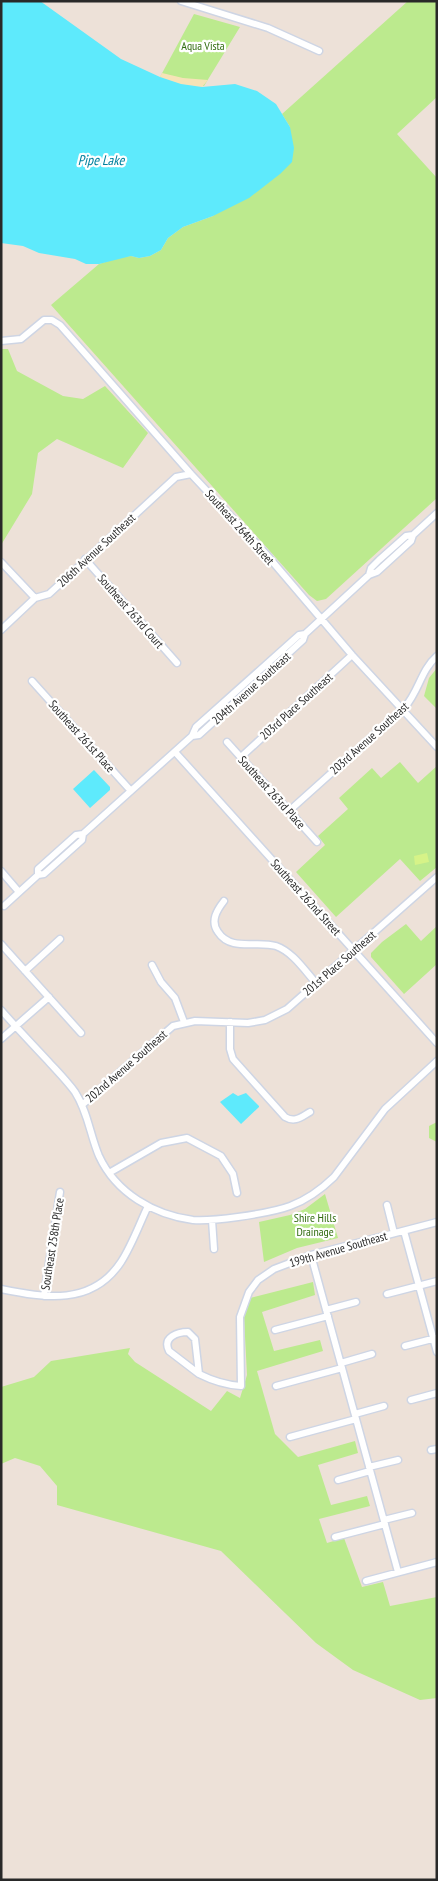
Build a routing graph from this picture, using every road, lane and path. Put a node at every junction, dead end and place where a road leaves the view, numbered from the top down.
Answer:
1 (181, 1) edge
2 (319, 51) dead end
3 (1, 341) edge
4 (191, 474) junction
5 (435, 517) edge
6 (85, 559) junction
7 (1, 562) edge
8 (34, 598) junction
9 (321, 619) junction
10 (1, 630) edge
11 (352, 655) junction
12 (437, 656) edge
13 (177, 663) dead end
14 (32, 680) dead end
15 (402, 709) junction
16 (227, 742) dead end
17 (437, 747) edge
18 (175, 752) junction
19 (241, 757) junction
20 (131, 791) junction
21 (289, 811) junction
22 (317, 842) dead end
23 (1, 871) edge
24 (437, 877) edge
25 (19, 892) junction
26 (224, 901) dead end
27 (2, 908) edge
28 (60, 939) dead end
29 (1, 944) edge
30 (354, 950) junction
31 (152, 965) dead end
32 (25, 971) junction
33 (316, 983) junction
34 (49, 997) junction
35 (1, 1010) edge
36 (184, 1022) junction
37 (230, 1022) junction
38 (16, 1026) junction
39 (81, 1033) dead end
40 (1, 1039) edge
41 (437, 1043) edge
42 (437, 1061) edge
43 (82, 1105) junction
44 (310, 1112) dead end
45 (109, 1173) junction
46 (60, 1192) dead end
47 (237, 1193) dead end
48 (387, 1205) dead end
49 (148, 1206) junction
50 (212, 1220) junction
51 (437, 1222) edge
52 (404, 1231) junction
53 (394, 1233) junction
54 (214, 1249) dead end
55 (311, 1255) junction
56 (437, 1281) edge
57 (418, 1286) junction
58 (1, 1289) edge
59 (387, 1294) dead end
60 (44, 1296) junction
61 (356, 1302) dead end
62 (327, 1313) junction
63 (275, 1330) dead end
64 (435, 1338) edge
65 (405, 1346) dead end
66 (437, 1352) edge
67 (372, 1354) dead end
68 (341, 1365) junction
69 (199, 1374) junction
70 (276, 1386) dead end
71 (437, 1393) edge
72 (411, 1400) dead end
73 (384, 1406) dead end
74 (355, 1416) junction
75 (290, 1437) dead end
76 (398, 1460) dead end
77 (370, 1469) junction
78 (338, 1480) dead end
79 (412, 1512) dead end
80 (384, 1522) junction
81 (335, 1537) dead end
82 (437, 1562) edge
83 (398, 1572) junction
84 (366, 1581) dead end

1 - 2 street
3 - 4 street, Southeast 264th Street
4 - 6 street, 206th Avenue Southeast
4 - 9 street, Southeast 264th Street
5 - 9 street, 204th Avenue Southeast
6 - 8 street, 206th Avenue Southeast
6 - 13 street, Southeast 263rd Court
7 - 8 street
8 - 10 street, 206th Avenue Southeast
9 - 11 street, Southeast 264th Street
9 - 18 street, 204th Avenue Southeast
11 - 15 street, Southeast 264th Street
11 - 19 street, 203rd Place Southeast
12 - 15 street, 203rd Avenue Southeast
14 - 20 street, Southeast 261st Place
15 - 17 street, Southeast 264th Street
15 - 21 street, 203rd Avenue Southeast
16 - 19 street, Southeast 263rd Place
18 - 20 street, 204th Avenue Southeast
18 - 30 street, Southeast 262nd Street
19 - 21 street, Southeast 263rd Place
20 - 25 street, 204th Avenue Southeast
21 - 22 street, Southeast 263rd Place
23 - 25 street
24 - 30 street, 201st Place Southeast
25 - 27 street, 204th Avenue Southeast
26 - 33 street
28 - 32 street
29 - 32 street
30 - 33 street, 201st Place Southeast
30 - 41 street, Southeast 262nd Street
31 - 36 street
32 - 34 street
33 - 37 street, 201st Place Southeast
34 - 38 street
34 - 39 street
35 - 38 street
36 - 37 street, 202nd Avenue Southeast
36 - 43 street, 202nd Avenue Southeast
37 - 44 street
38 - 40 street
38 - 43 street
42 - 50 street
43 - 45 street
45 - 47 street
45 - 49 street
46 - 60 street, Southeast 258th Place
48 - 53 street
49 - 50 street
49 - 60 street
50 - 54 street
51 - 52 street, 199th Avenue Southeast
52 - 53 street, 199th Avenue Southeast
52 - 57 street
53 - 55 street, 199th Avenue Southeast
55 - 62 street
55 - 69 street, 199th Avenue Southeast
56 - 57 street
57 - 59 street
57 - 64 street
58 - 60 street
61 - 62 street
62 - 63 street
62 - 68 street
64 - 65 street
64 - 66 street
67 - 68 street
68 - 70 street
68 - 74 street
69 - 69 street
71 - 72 street
73 - 74 street
74 - 75 street
74 - 77 street
76 - 77 street
77 - 78 street
77 - 80 street
79 - 80 street
80 - 81 street
80 - 83 street
82 - 83 street
83 - 84 street

